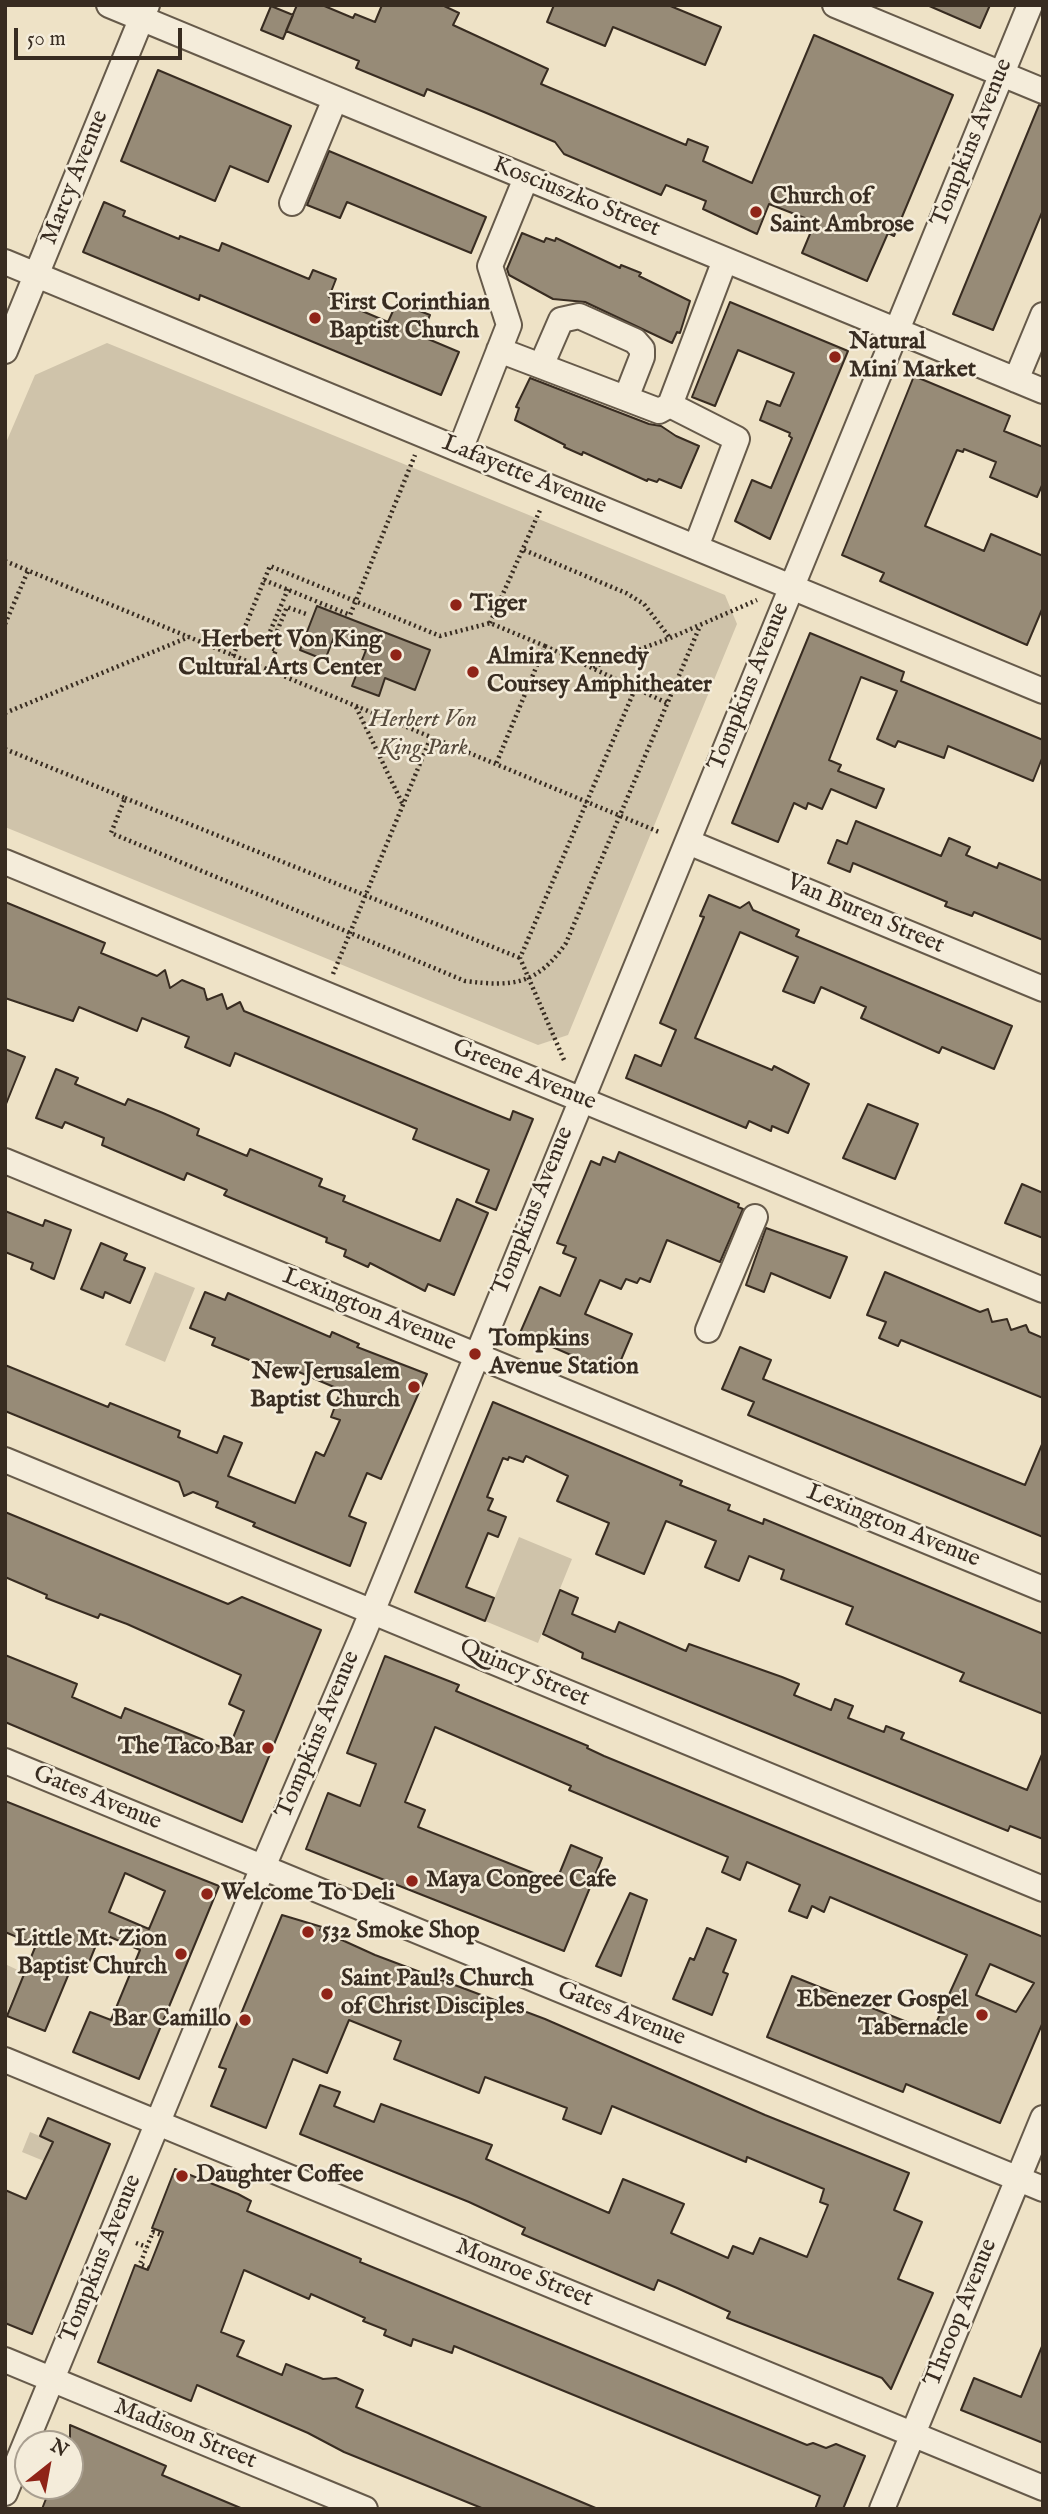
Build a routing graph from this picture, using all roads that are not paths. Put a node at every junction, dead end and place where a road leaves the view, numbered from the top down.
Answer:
1 (109, 5) edge
2 (835, 5) edge
3 (1030, 5) edge
4 (145, 12) edge
5 (1002, 74) junction
6 (1043, 91) edge
7 (335, 99) junction
8 (526, 178) junction
9 (292, 203) dead end
10 (725, 260) junction
11 (5, 262) edge
12 (36, 275) junction
13 (1043, 315) edge
14 (896, 330) junction
15 (499, 350) junction
16 (5, 351) edge
17 (541, 366) junction
18 (1016, 380) junction
19 (1043, 391) edge
20 (626, 398) junction
21 (670, 405) junction
22 (460, 450) junction
23 (696, 547) junction
24 (791, 587) junction
25 (1043, 691) edge
26 (688, 842) junction
27 (5, 862) edge
28 (1043, 989) edge
29 (580, 1099) junction
30 (5, 1161) edge
31 (755, 1217) dead end
32 (1043, 1290) edge
33 (708, 1330) dead end
34 (475, 1355) junction
35 (5, 1460) edge
36 (1043, 1589) edge
37 (372, 1611) junction
38 (5, 1761) edge
39 (263, 1867) junction
40 (1043, 1889) edge
41 (5, 2060) edge
42 (1043, 2118) edge
43 (158, 2123) junction
44 (1017, 2179) junction
45 (1043, 2189) edge
46 (5, 2360) edge
47 (52, 2380) junction
48 (912, 2435) junction
49 (1043, 2488) edge
50 (5, 2493) edge
51 (365, 2509) edge
52 (881, 2509) edge

1 - 4 street, Kosciuszko Street
2 - 5 street
3 - 5 street, Tompkins Avenue
4 - 7 street, Kosciuszko Street
4 - 12 street, Marcy Avenue
5 - 6 street
5 - 14 street, Tompkins Avenue
7 - 8 street, Kosciuszko Street
7 - 9 street
8 - 10 street, Kosciuszko Street
8 - 15 street
10 - 14 street, Kosciuszko Street
10 - 21 street
11 - 12 street, Lafayette Avenue
12 - 16 street, Marcy Avenue
12 - 22 street, Lafayette Avenue
13 - 18 street
14 - 18 street, Kosciuszko Street
14 - 24 street, Tompkins Avenue
15 - 17 street
15 - 22 street
17 - 20 street
17 - 20 street
18 - 19 street, Kosciuszko Street
20 - 21 street
21 - 23 street
22 - 23 street, Lafayette Avenue
23 - 24 street, Lafayette Avenue
24 - 25 street, Lafayette Avenue
24 - 26 street, Tompkins Avenue
26 - 28 street, Van Buren Street
26 - 29 street, Tompkins Avenue
27 - 29 street, Greene Avenue
29 - 32 street, Greene Avenue
29 - 34 street, Tompkins Avenue
30 - 34 street, Lexington Avenue
31 - 33 street
34 - 36 street, Lexington Avenue
34 - 37 street, Tompkins Avenue
35 - 37 street, Quincy Street
37 - 39 street, Tompkins Avenue
37 - 40 street, Quincy Street
38 - 39 street, Gates Avenue
39 - 43 street, Tompkins Avenue
39 - 44 street, Gates Avenue
41 - 43 street, Monroe Street
42 - 44 street, Throop Avenue
43 - 47 street, Tompkins Avenue
43 - 48 street, Monroe Street
44 - 45 street, Gates Avenue
44 - 48 street, Throop Avenue
46 - 47 street, Madison Street
47 - 50 street, Tompkins Avenue
47 - 51 street, Madison Street
48 - 49 street, Monroe Street
48 - 52 street, Throop Avenue

